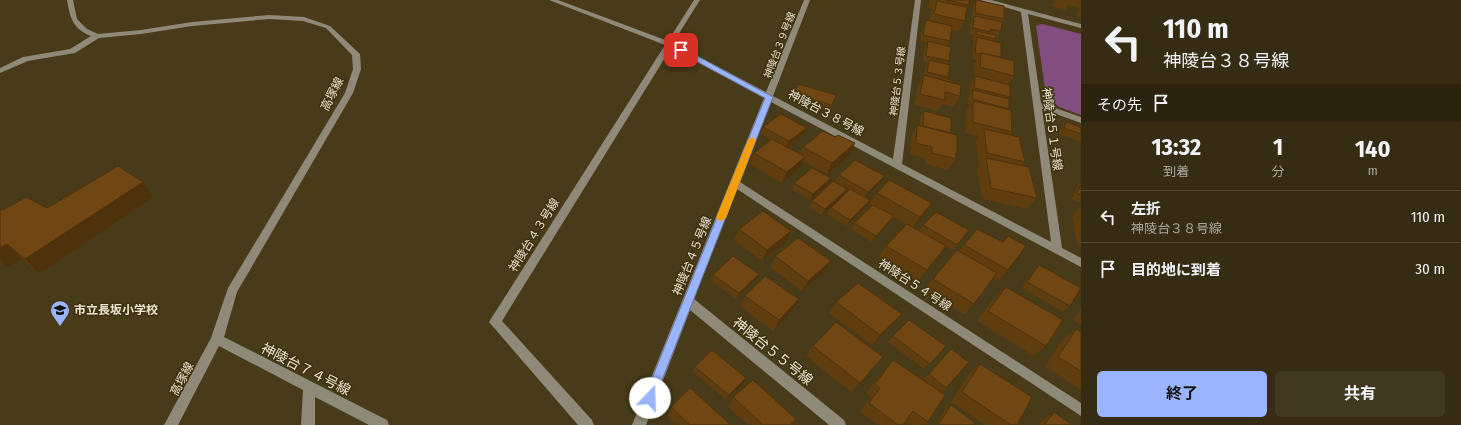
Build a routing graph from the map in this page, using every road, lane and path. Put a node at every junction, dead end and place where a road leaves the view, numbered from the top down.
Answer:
1 (70, 0) edge
2 (552, 0) edge
3 (697, 0) edge
4 (807, 0) edge
5 (918, 0) edge
6 (983, 0) edge
7 (1024, 11) junction
8 (1081, 26) edge
9 (97, 36) junction
10 (669, 44) junction
11 (0, 71) edge
12 (769, 97) junction
13 (1037, 104) junction
14 (1081, 120) edge
15 (897, 165) junction
16 (735, 183) junction
17 (1057, 250) junction
18 (1081, 263) edge
19 (688, 301) junction
20 (216, 339) junction
21 (309, 387) junction
22 (1081, 410) edge
23 (171, 425) edge
24 (308, 425) edge
25 (382, 425) edge
26 (587, 425) edge
27 (639, 425) edge
28 (839, 425) edge

1 - 9 street
2 - 10 street, 神陵台３８号線
3 - 10 street
4 - 12 street, 神陵台３９号線
5 - 15 street, 神陵台５３号線
6 - 7 street
7 - 8 street
7 - 13 street, 神陵台５１号線
9 - 11 street
9 - 20 street, 高塚線
10 - 12 street, 神陵台３８号線
10 - 26 street, 神陵台４３号線
12 - 15 street, 神陵台３８号線
12 - 16 street, 神陵台４５号線
13 - 14 street
13 - 17 street, 神陵台５１号線
15 - 17 street, 神陵台３８号線
16 - 19 street, 神陵台４５号線
16 - 22 street, 神陵台５４号線
17 - 18 street, 神陵台３８号線
19 - 27 street, 神陵台４５号線
19 - 28 street, 神陵台５５号線
20 - 21 street, 神陵台７４号線
20 - 23 street, 高塚線
21 - 24 street
21 - 25 street, 神陵台７４号線

